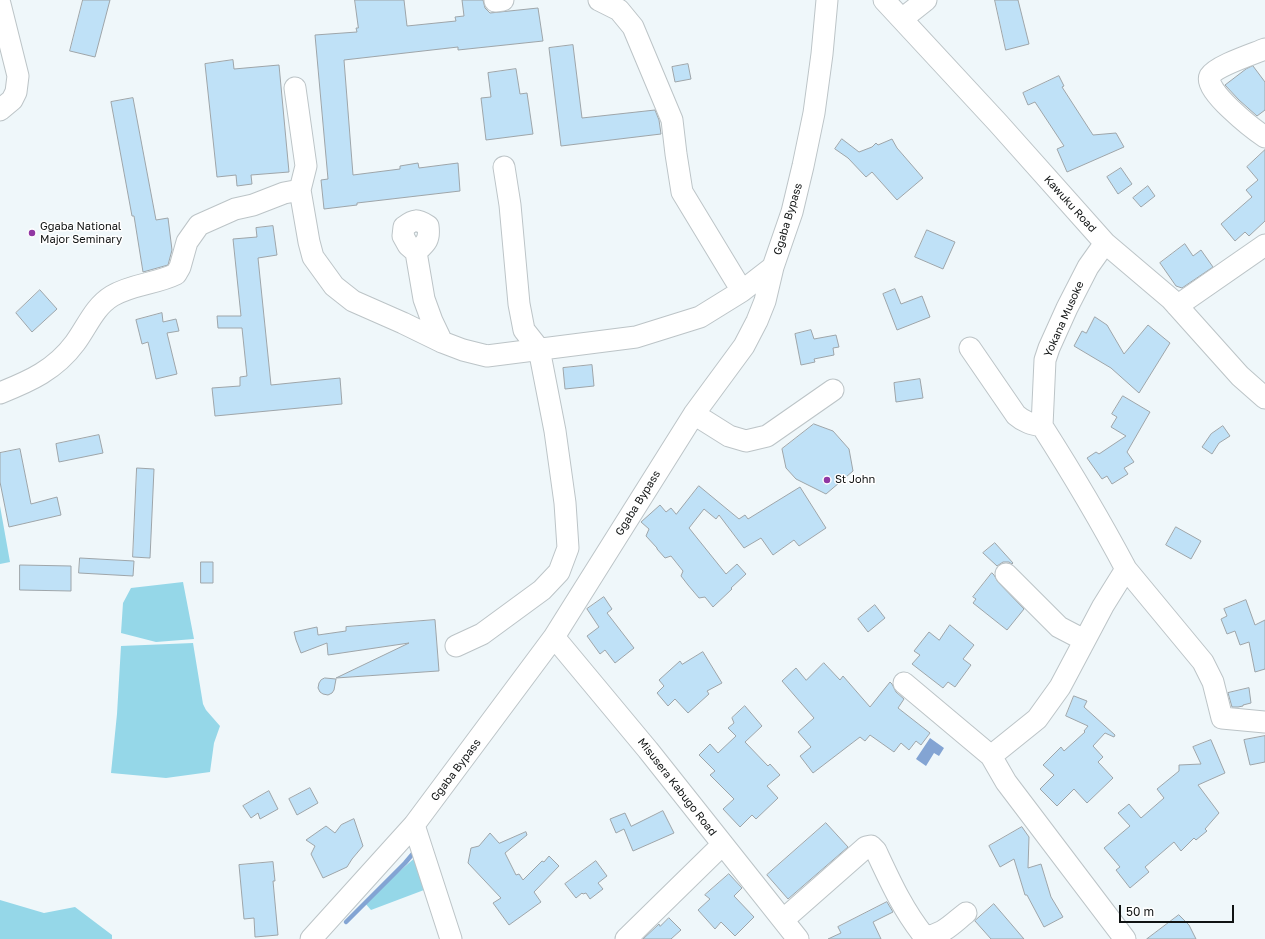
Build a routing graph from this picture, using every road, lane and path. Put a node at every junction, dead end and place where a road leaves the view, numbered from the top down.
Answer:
1 (598, 0) edge
2 (827, 0) edge
3 (884, 0) edge
4 (926, 0) edge
5 (0, 4) edge
6 (902, 19) junction
7 (1265, 49) edge
8 (295, 88) dead end
9 (0, 110) edge
10 (1262, 129) edge
11 (504, 167) dead end
12 (300, 190) junction
13 (1105, 243) junction
14 (1265, 245) edge
15 (416, 252) dead end
16 (773, 267) junction
17 (742, 291) junction
18 (424, 299) junction
19 (1177, 306) junction
20 (404, 323) junction
21 (442, 342) junction
22 (970, 348) dead end
23 (539, 349) junction
24 (833, 390) dead end
25 (0, 393) edge
26 (1265, 398) edge
27 (694, 414) junction
28 (1042, 426) junction
29 (1126, 569) junction
30 (1006, 574) dead end
31 (554, 636) junction
32 (1084, 640) junction
33 (456, 646) dead end
34 (904, 683) dead end
35 (1265, 722) edge
36 (991, 756) junction
37 (414, 825) junction
38 (722, 845) junction
39 (966, 913) dead end
40 (783, 920) junction
41 (311, 939) edge
42 (451, 939) edge
43 (626, 939) edge
44 (798, 939) edge
45 (1125, 939) edge

1 - 17 street
2 - 16 street, Ggaba Bypass
3 - 6 street, Kawuku Road
4 - 6 street
5 - 9 street
6 - 13 street, Kawuku Road
7 - 10 street
8 - 12 street
11 - 23 street
12 - 20 street
12 - 25 street
13 - 19 street, Kawuku Road
13 - 28 street, Yokana Musoke
14 - 19 street
15 - 18 street
16 - 17 street
16 - 27 street, Ggaba Bypass
17 - 23 street
18 - 20 street
18 - 21 street
19 - 26 street, Kawuku Road
20 - 21 street
21 - 23 street
22 - 28 street
23 - 33 street
24 - 27 street
27 - 31 street, Ggaba Bypass
28 - 29 street
29 - 32 street
29 - 35 street
30 - 32 street
31 - 37 street, Ggaba Bypass
31 - 38 street, Misusera Kabugo Road
32 - 36 street
34 - 36 street
36 - 45 street
37 - 41 street, Ggaba Bypass
37 - 42 street
38 - 40 street, Misusera Kabugo Road
38 - 43 street
39 - 40 street
40 - 44 street, Misusera Kabugo Road

